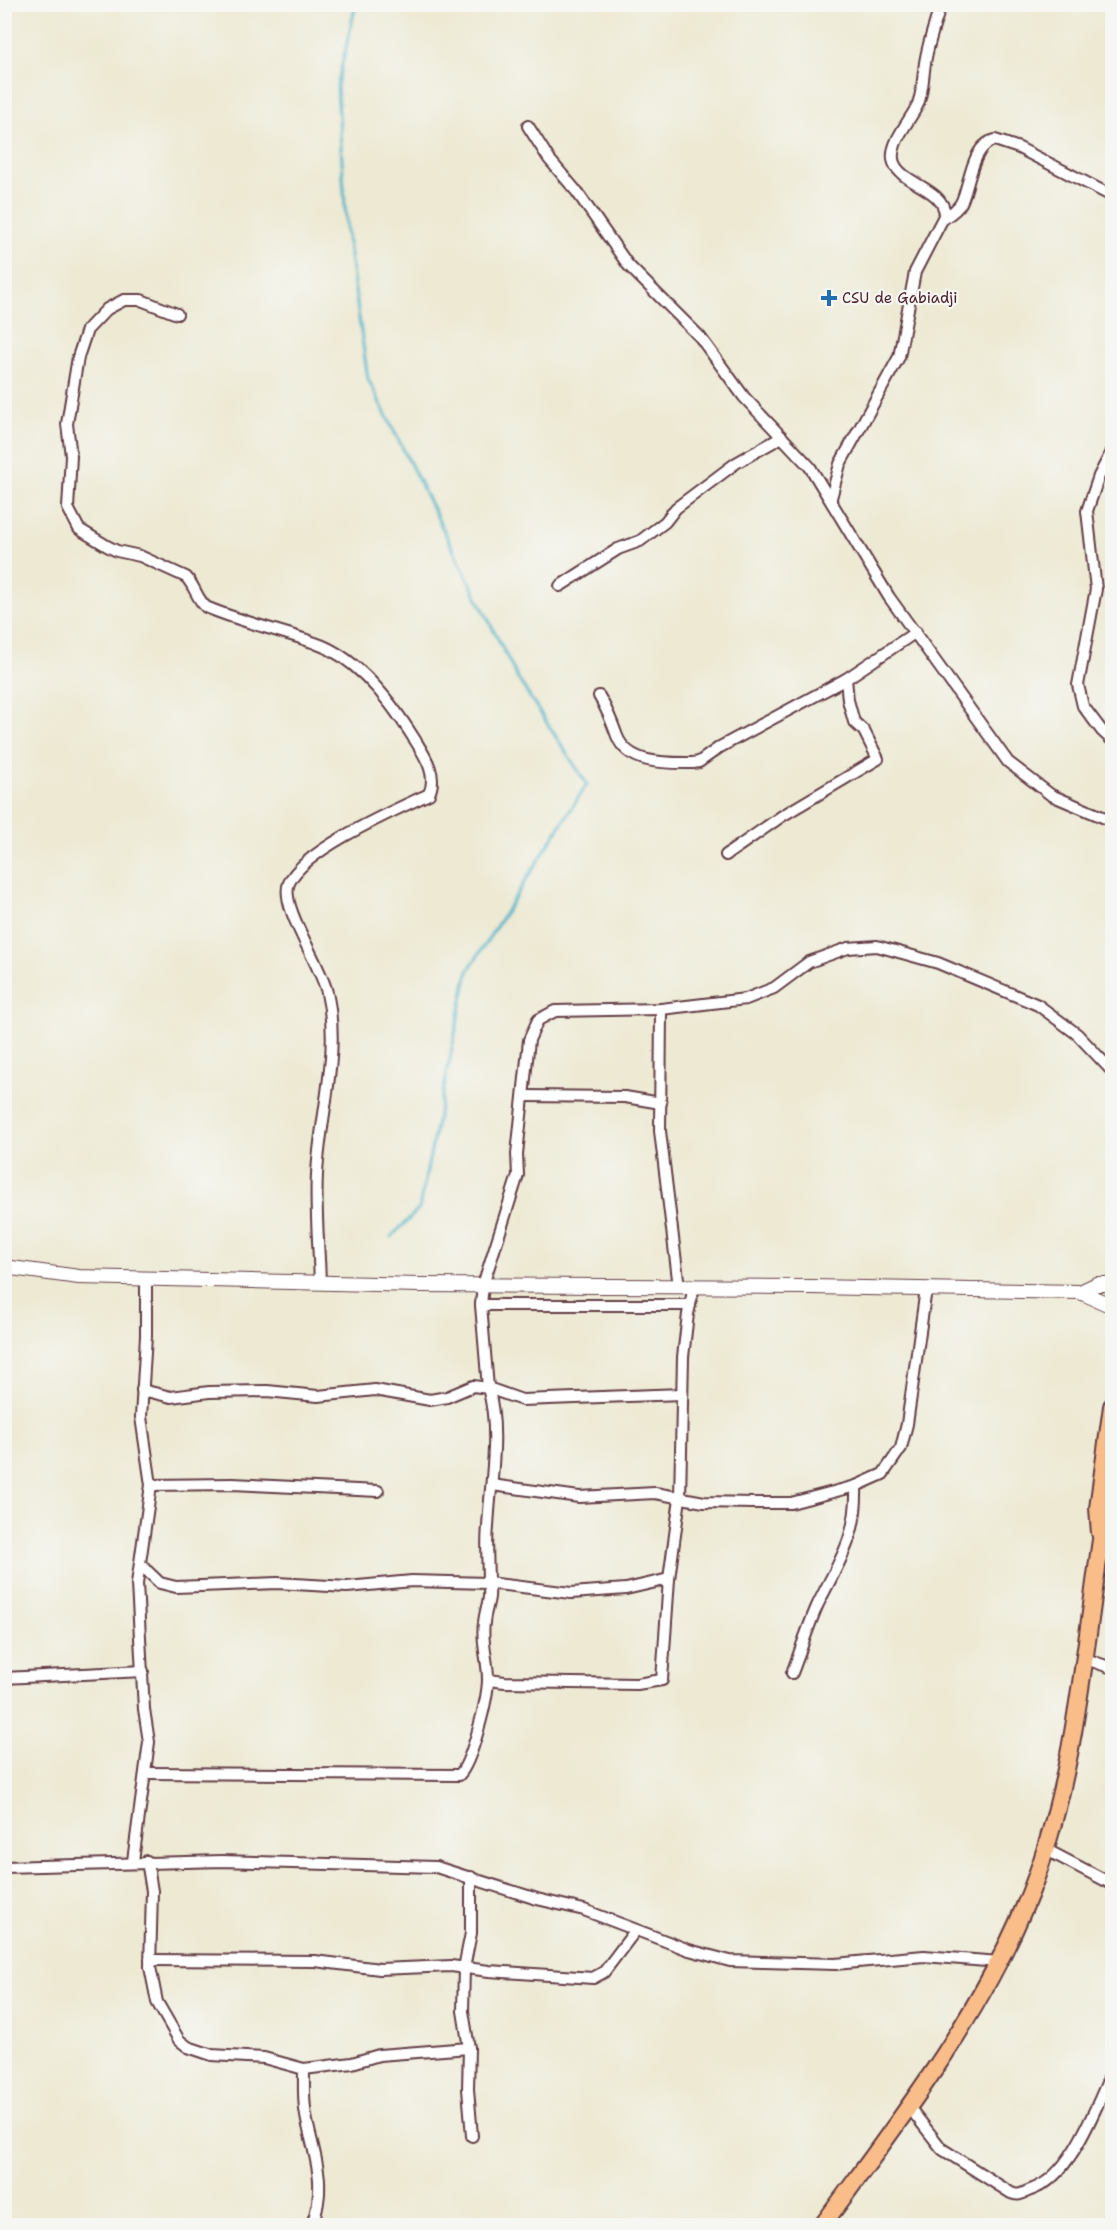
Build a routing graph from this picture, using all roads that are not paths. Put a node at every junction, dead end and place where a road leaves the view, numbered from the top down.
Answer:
1 (941, 4) edge
2 (528, 126) dead end
3 (1113, 196) edge
4 (943, 219) junction
5 (177, 314) dead end
6 (782, 437) junction
7 (1113, 451) edge
8 (831, 498) junction
9 (560, 586) dead end
10 (916, 632) junction
11 (846, 679) junction
12 (599, 696) dead end
13 (1113, 740) edge
14 (1113, 821) edge
15 (726, 855) dead end
16 (661, 1009) junction
17 (1113, 1071) edge
18 (524, 1096) junction
19 (660, 1103) junction
20 (4, 1267) edge
21 (146, 1278) junction
22 (320, 1283) junction
23 (1112, 1284) edge
24 (483, 1285) junction
25 (679, 1287) junction
26 (694, 1287) junction
27 (926, 1289) junction
28 (1080, 1292) junction
29 (481, 1305) junction
30 (690, 1305) junction
31 (1113, 1306) edge
32 (488, 1388) junction
33 (142, 1390) junction
34 (682, 1394) junction
35 (1113, 1406) edge
36 (151, 1485) junction
37 (492, 1485) junction
38 (856, 1486) junction
39 (378, 1491) dead end
40 (680, 1498) junction
41 (1113, 1502) edge
42 (1101, 1539) junction
43 (140, 1564) junction
44 (669, 1579) junction
45 (488, 1583) junction
46 (1083, 1658) junction
47 (1113, 1668) edge
48 (143, 1671) junction
49 (792, 1673) dead end
50 (4, 1678) edge
51 (488, 1680) junction
52 (145, 1773) junction
53 (1045, 1849) junction
54 (133, 1861) junction
55 (147, 1861) junction
56 (4, 1867) edge
57 (471, 1877) junction
58 (1113, 1884) edge
59 (635, 1930) junction
60 (150, 1960) junction
61 (999, 1962) junction
62 (464, 1968) junction
63 (469, 2048) junction
64 (304, 2069) junction
65 (1113, 2072) edge
66 (909, 2107) junction
67 (472, 2136) dead end
68 (311, 2226) edge
69 (822, 2226) edge

1 - 4 street
2 - 6 street
3 - 4 street
4 - 8 street
5 - 22 street
6 - 8 street
6 - 9 street
7 - 13 street
8 - 10 street
10 - 11 street
10 - 14 street
11 - 12 street
11 - 15 street
16 - 17 street
16 - 18 street
16 - 19 street
18 - 19 street
18 - 24 street
19 - 25 street
20 - 21 street
21 - 22 street
21 - 33 street
22 - 24 street
23 - 28 street
24 - 25 street
24 - 29 street
25 - 26 street
26 - 27 street
26 - 30 street
27 - 28 street
27 - 38 street
28 - 31 street
29 - 30 street
29 - 32 street
30 - 34 street
32 - 33 street
32 - 34 street
32 - 37 street
33 - 36 street
34 - 40 street
35 - 42 main road
36 - 39 street
36 - 43 street
37 - 40 street
37 - 45 street
38 - 40 street
38 - 49 street
40 - 44 street
41 - 42 main road
42 - 46 main road
43 - 45 street
43 - 48 street
44 - 45 street
44 - 51 street
45 - 51 street
46 - 47 street
46 - 53 main road
48 - 50 street
48 - 52 street
51 - 52 street
52 - 54 street
53 - 58 street
53 - 61 main road
54 - 55 street
54 - 56 street
55 - 57 street
55 - 60 street
57 - 59 street
57 - 62 street
59 - 61 street
59 - 62 street
60 - 62 street
60 - 64 street
61 - 66 main road
62 - 63 street
63 - 64 street
63 - 67 street
64 - 68 street
65 - 66 street
66 - 69 main road

